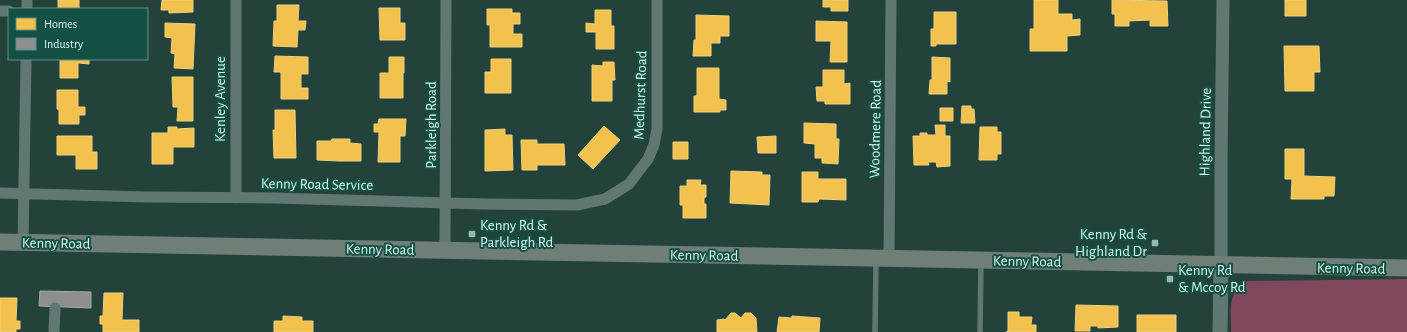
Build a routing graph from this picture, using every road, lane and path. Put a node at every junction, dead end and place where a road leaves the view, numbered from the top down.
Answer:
1 (236, 0) edge
2 (446, 0) edge
3 (657, 0) edge
4 (891, 0) edge
5 (1223, 0) edge
6 (26, 60) edge
7 (629, 184) joint
8 (0, 193) edge
9 (24, 193) junction
10 (236, 198) junction
11 (446, 203) junction
12 (0, 242) edge
13 (24, 243) junction
14 (445, 251) junction
15 (882, 259) junction
16 (981, 260) junction
17 (1221, 265) junction
18 (1407, 268) edge
19 (55, 308) dead end
20 (54, 332) edge
21 (875, 332) edge
22 (980, 332) edge
23 (1220, 332) edge

1 - 10 street, Kenley Avenue
2 - 11 street, Parkleigh Road
3 - 7 street, Medhurst Road
4 - 15 street, Woodmere Road
5 - 17 street, Highland Drive
6 - 9 street
7 - 11 street, Kenny Road Service
8 - 9 street, Kenny Road Service
9 - 10 street, Kenny Road Service
9 - 13 street
10 - 11 street, Kenny Road Service
11 - 14 street, Parkleigh Road
12 - 13 main road, Kenny Road
13 - 14 main road, Kenny Road
14 - 15 main road, Kenny Road
15 - 16 main road, Kenny Road
15 - 21 lane
16 - 17 main road, Kenny Road
16 - 22 lane
17 - 18 main road, Kenny Road
17 - 23 main road
19 - 20 street

